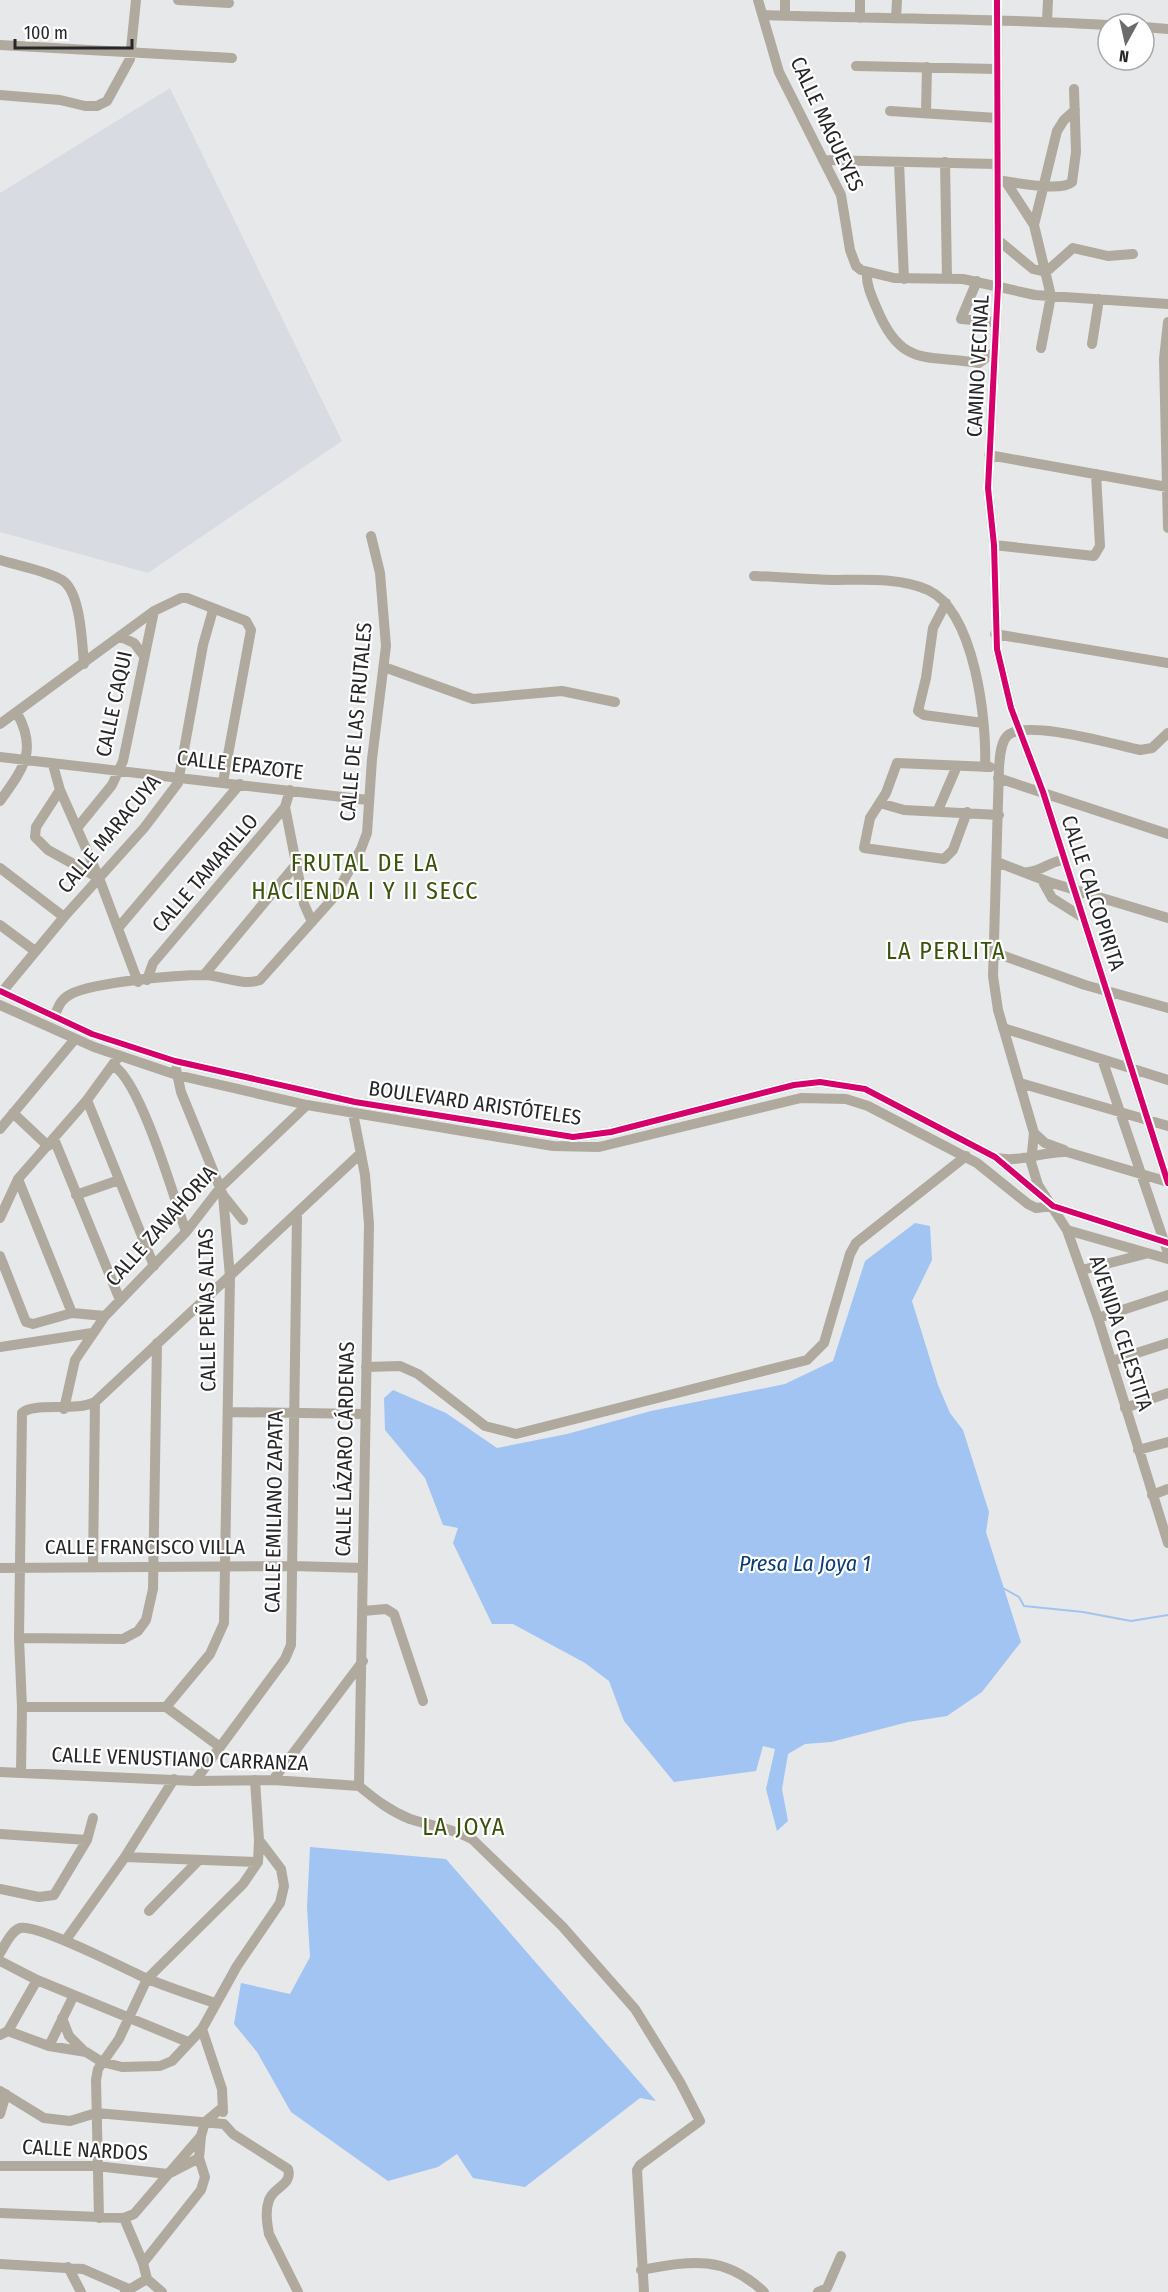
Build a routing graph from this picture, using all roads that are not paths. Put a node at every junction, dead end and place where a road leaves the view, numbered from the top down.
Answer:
1 (136, 0) edge
2 (178, 0) edge
3 (758, 0) edge
4 (785, 0) edge
5 (860, 0) edge
6 (897, 0) edge
7 (997, 0) edge
8 (1048, 0) edge
9 (229, 3) dead end
10 (764, 15) junction
11 (785, 16) junction
12 (860, 18) junction
13 (896, 18) junction
14 (996, 19) junction
15 (1047, 21) junction
16 (1096, 24) edge
17 (0, 45) edge
18 (131, 50) junction
19 (232, 58) dead end
20 (856, 66) dead end
21 (927, 67) junction
22 (996, 69) junction
23 (1074, 88) dead end
24 (0, 95) edge
25 (1076, 110) junction
26 (890, 111) dead end
27 (926, 112) junction
28 (997, 118) junction
29 (823, 160) junction
30 (899, 162) junction
31 (945, 162) junction
32 (996, 164) junction
33 (1001, 181) junction
34 (1045, 186) junction
35 (1034, 225) junction
36 (998, 240) junction
37 (1133, 254) dead end
38 (1046, 272) junction
39 (867, 273) junction
40 (947, 278) junction
41 (904, 279) junction
42 (977, 281) junction
43 (998, 286) junction
44 (1051, 296) junction
45 (1099, 299) junction
46 (1168, 304) edge
47 (995, 322) junction
48 (1168, 322) edge
49 (1092, 344) dead end
50 (1041, 348) dead end
51 (993, 353) junction
52 (1166, 412) edge
53 (989, 455) junction
54 (1096, 474) junction
55 (1167, 487) edge
56 (1168, 528) edge
57 (371, 536) dead end
58 (994, 545) junction
59 (0, 560) edge
60 (754, 576) dead end
61 (946, 603) junction
62 (213, 610) junction
63 (154, 611) junction
64 (995, 634) junction
65 (121, 638) junction
66 (144, 656) junction
67 (1168, 663) edge
68 (84, 664) junction
69 (384, 667) junction
70 (615, 702) dead end
71 (17, 713) junction
72 (983, 723) junction
73 (0, 724) edge
74 (1021, 730) junction
75 (1166, 738) edge
76 (0, 757) edge
77 (26, 761) junction
78 (53, 765) junction
79 (957, 766) junction
80 (985, 767) junction
81 (119, 771) junction
82 (999, 773) junction
83 (179, 777) junction
84 (223, 782) junction
85 (240, 784) junction
86 (60, 790) junction
87 (290, 790) junction
88 (1043, 792) junction
89 (368, 800) junction
90 (0, 801) edge
91 (880, 803) junction
92 (285, 807) junction
93 (938, 810) junction
94 (968, 812) junction
95 (999, 815) junction
96 (77, 828) junction
97 (1168, 834) edge
98 (1064, 860) junction
99 (298, 862) junction
100 (998, 862) junction
101 (0, 868) edge
102 (1028, 872) junction
103 (99, 878) junction
104 (1042, 880) junction
105 (1073, 888) junction
106 (64, 917) junction
107 (1082, 917) junction
108 (1168, 918) edge
109 (312, 922) junction
110 (0, 925) edge
111 (119, 927) junction
112 (35, 951) junction
113 (993, 952) junction
114 (204, 975) junction
115 (143, 981) junction
116 (1107, 989) junction
117 (1, 991) edge
118 (0, 1005) edge
119 (1168, 1008) edge
120 (54, 1015) junction
121 (1003, 1028) junction
122 (75, 1039) junction
123 (1102, 1059) junction
124 (116, 1061) junction
125 (176, 1061) junction
126 (1129, 1067) junction
127 (177, 1075) junction
128 (1168, 1080) edge
129 (1020, 1083) junction
130 (87, 1100) junction
131 (730, 1101) junction
132 (307, 1105) junction
133 (698, 1110) junction
134 (1118, 1111) junction
135 (13, 1113) junction
136 (353, 1113) junction
137 (733, 1115) junction
138 (1148, 1120) junction
139 (702, 1122) junction
140 (1168, 1126) edge
141 (0, 1129) edge
142 (1034, 1133) junction
143 (51, 1142) junction
144 (1067, 1152) junction
145 (362, 1153) junction
146 (966, 1156) junction
147 (1032, 1156) junction
148 (995, 1157) junction
149 (1142, 1174) junction
150 (18, 1179) junction
151 (119, 1180) junction
152 (1168, 1182) edge
153 (222, 1192) junction
154 (76, 1196) junction
155 (1053, 1206) junction
156 (297, 1214) junction
157 (0, 1218) edge
158 (243, 1220) dead end
159 (1067, 1230) junction
160 (186, 1232) junction
161 (1166, 1242) edge
162 (1146, 1253) junction
163 (1168, 1253) edge
164 (0, 1256) edge
165 (1168, 1259) edge
166 (154, 1266) junction
167 (1082, 1270) junction
168 (230, 1277) junction
169 (1168, 1295) edge
170 (120, 1300) junction
171 (72, 1313) junction
172 (105, 1316) junction
173 (1098, 1318) junction
174 (92, 1333) junction
175 (157, 1343) junction
176 (1168, 1343) edge
177 (0, 1347) edge
178 (1112, 1361) junction
179 (366, 1367) junction
180 (1168, 1393) edge
181 (95, 1402) junction
182 (1125, 1408) junction
183 (64, 1409) junction
184 (229, 1412) junction
185 (295, 1413) junction
186 (365, 1414) junction
187 (1168, 1442) edge
188 (1138, 1450) junction
189 (1168, 1489) edge
190 (1152, 1495) junction
191 (1168, 1540) edge
192 (226, 1566) junction
193 (293, 1566) junction
194 (0, 1568) edge
195 (19, 1568) junction
196 (93, 1568) junction
197 (154, 1568) junction
198 (363, 1568) junction
199 (363, 1611) junction
200 (19, 1638) junction
201 (363, 1661) junction
202 (423, 1701) dead end
203 (22, 1707) junction
204 (166, 1707) junction
205 (220, 1747) junction
206 (0, 1772) edge
207 (21, 1773) junction
208 (174, 1779) junction
209 (255, 1780) junction
210 (273, 1780) junction
211 (195, 1781) junction
212 (360, 1786) junction
213 (93, 1818) dead end
214 (0, 1834) edge
215 (87, 1840) junction
216 (259, 1840) junction
217 (124, 1857) junction
218 (198, 1861) junction
219 (258, 1862) junction
220 (0, 1889) edge
221 (149, 1911) dead end
222 (65, 1941) junction
223 (0, 1953) edge
224 (0, 1961) edge
225 (147, 1978) junction
226 (37, 1980) junction
227 (74, 1995) junction
228 (214, 2004) junction
229 (62, 2018) junction
230 (128, 2018) junction
231 (202, 2029) junction
232 (4, 2033) edge
233 (188, 2042) junction
234 (50, 2046) junction
235 (86, 2052) junction
236 (102, 2062) junction
237 (3, 2093) edge
238 (223, 2107) junction
239 (96, 2113) junction
240 (0, 2114) edge
241 (205, 2122) junction
242 (224, 2124) junction
243 (201, 2136) junction
244 (199, 2158) junction
245 (0, 2166) edge
246 (96, 2166) junction
247 (168, 2174) junction
248 (0, 2213) edge
249 (129, 2216) junction
250 (99, 2218) junction
251 (841, 2256) dead end
252 (143, 2263) junction
253 (0, 2265) edge
254 (68, 2267) junction
255 (641, 2270) junction
256 (147, 2279) junction
257 (127, 2290) edge
258 (827, 2291) edge
259 (81, 2292) edge
260 (162, 2292) edge
261 (298, 2292) edge
262 (644, 2292) edge
263 (764, 2292) edge

1 - 18 street
2 - 9 street
3 - 10 street, CALLE MAGUEYES
4 - 11 street
5 - 12 street
6 - 13 street
7 - 14 street, CAMINO VECINAL
8 - 15 street
10 - 11 street
10 - 29 street, CALLE MAGUEYES
11 - 12 street
12 - 13 street
13 - 14 street
14 - 15 street
14 - 22 street, CAMINO VECINAL
15 - 16 street
17 - 18 street
18 - 19 street
18 - 24 street
20 - 21 street
21 - 22 street
21 - 27 street
22 - 28 street, CAMINO VECINAL
23 - 25 street
25 - 34 street
25 - 34 street
26 - 27 street
27 - 28 street
28 - 32 street, CAMINO VECINAL
29 - 30 street
29 - 39 street, CALLE MAGUEYES
30 - 31 street
30 - 41 street
31 - 32 street
31 - 40 street
32 - 33 street, CAMINO VECINAL
33 - 34 street
33 - 35 street
33 - 36 street, CAMINO VECINAL
34 - 35 street
35 - 38 street
36 - 38 street
36 - 43 street, CAMINO VECINAL
37 - 38 street
38 - 44 street
39 - 41 street
39 - 51 street
40 - 41 street
40 - 42 street
42 - 43 street
42 - 47 street
43 - 44 street
43 - 47 street, CAMINO VECINAL
44 - 45 street
44 - 50 street
45 - 46 street
45 - 49 street
47 - 51 street, CAMINO VECINAL
48 - 52 street
51 - 53 street, CAMINO VECINAL
52 - 55 street
53 - 54 street
53 - 58 street, CAMINO VECINAL
54 - 55 street
54 - 58 street
55 - 56 street
57 - 69 street, CALLE DE LAS FRUTALES
58 - 64 street, CAMINO VECINAL
59 - 68 street
60 - 61 street
61 - 72 street
61 - 72 street
62 - 63 street
62 - 83 street, CALLE MARACUYA
62 - 84 street
63 - 65 street
63 - 66 street, CALLE CAQUI
64 - 67 street
64 - 74 street, CAMINO VECINAL
65 - 66 street
65 - 68 street
66 - 81 street, CALLE CAQUI
68 - 71 street
69 - 70 street
69 - 89 street, CALLE DE LAS FRUTALES
71 - 73 street
71 - 77 street
72 - 80 street
74 - 75 street
74 - 82 street
74 - 88 street, CALLE CALCOPIRITA
76 - 77 street, CALLE EPAZOTE
77 - 78 street, CALLE EPAZOTE
77 - 90 street
78 - 81 street, CALLE EPAZOTE
78 - 86 street
79 - 80 street
79 - 91 street
79 - 93 street
80 - 82 street
81 - 83 street, CALLE EPAZOTE
81 - 96 street, CALLE CAQUI
82 - 88 street
82 - 95 street
83 - 84 street, CALLE EPAZOTE
83 - 103 street, CALLE MARACUYA
84 - 85 street, CALLE EPAZOTE
85 - 87 street, CALLE EPAZOTE
85 - 111 street
86 - 96 street
86 - 103 street
87 - 89 street, CALLE EPAZOTE
87 - 92 street, CALLE TAMARILLO
88 - 97 street
88 - 98 street, CALLE CALCOPIRITA
89 - 109 street, CALLE DE LAS FRUTALES
91 - 93 street
91 - 94 street
92 - 99 street
92 - 115 street, CALLE TAMARILLO
93 - 94 street
94 - 95 street
95 - 100 street
96 - 103 street
98 - 102 street
98 - 105 street, CALLE CALCOPIRITA
99 - 109 street
99 - 114 street
100 - 102 street
100 - 113 street
101 - 106 street
102 - 104 street
103 - 106 street, CALLE MARACUYA
103 - 111 street
104 - 105 street
104 - 107 street
105 - 107 street, CALLE CALCOPIRITA
105 - 108 street
106 - 112 street, CALLE MARACUYA
107 - 116 street, CALLE CALCOPIRITA
109 - 114 street, CALLE DE LAS FRUTALES
110 - 112 street
111 - 115 street
112 - 117 street, CALLE MARACUYA
113 - 116 street
113 - 121 street
114 - 115 street, CALLE DE LAS FRUTALES
115 - 120 street, CALLE DE LAS FRUTALES
116 - 119 street
116 - 126 street, CALLE CALCOPIRITA
117 - 120 street, BOULEVARD ARISTÓTELES
118 - 122 street, BOULEVARD ARISTÓTELES
120 - 125 street, BOULEVARD ARISTÓTELES
121 - 123 street
121 - 129 street
122 - 124 street, BOULEVARD ARISTÓTELES
122 - 135 street
123 - 126 street
123 - 134 street
124 - 127 street, BOULEVARD ARISTÓTELES
124 - 130 street
124 - 160 street
125 - 127 street, CALLE PEÑAS ALTAS
125 - 133 street, BOULEVARD ARISTÓTELES
126 - 128 street
126 - 138 street, CALLE CALCOPIRITA
127 - 132 street, BOULEVARD ARISTÓTELES
127 - 153 street, CALLE PEÑAS ALTAS
129 - 134 street
129 - 142 street
130 - 143 street
130 - 151 street
131 - 133 street, BOULEVARD ARISTÓTELES
131 - 137 street
131 - 148 street, BOULEVARD ARISTÓTELES
132 - 136 street, BOULEVARD ARISTÓTELES
132 - 153 street, CALLE ZANAHORIA
133 - 139 street
134 - 138 street
134 - 149 street
135 - 141 street
135 - 143 street
136 - 139 street, BOULEVARD ARISTÓTELES
136 - 145 street, CALLE LÁZARO CÁRDENAS
137 - 139 street, BOULEVARD ARISTÓTELES
137 - 146 street, BOULEVARD ARISTÓTELES
138 - 140 street
138 - 152 street, CALLE CALCOPIRITA
142 - 144 street
142 - 147 street, AVENIDA CELESTITA
143 - 150 street
143 - 154 street
144 - 147 street
144 - 149 street
145 - 156 street
145 - 179 street, CALLE LÁZARO CÁRDENAS
146 - 155 street, BOULEVARD ARISTÓTELES
146 - 179 street
147 - 148 street
147 - 155 street, AVENIDA CELESTITA
148 - 155 street, BOULEVARD ARISTÓTELES
149 - 152 street
149 - 161 street
150 - 157 street
150 - 171 street
151 - 154 street
151 - 166 street
153 - 158 street
153 - 160 street, CALLE ZANAHORIA
153 - 168 street, CALLE PEÑAS ALTAS
154 - 170 street
155 - 159 street, AVENIDA CELESTITA
155 - 161 street, BOULEVARD ARISTÓTELES
156 - 168 street
156 - 185 street, CALLE EMILIANO ZAPATA
159 - 162 street
159 - 167 street, AVENIDA CELESTITA
160 - 166 street, CALLE ZANAHORIA
161 - 163 street
162 - 165 street
162 - 167 street
164 - 171 street, CALLE ZANAHORIA
166 - 170 street, CALLE ZANAHORIA
167 - 173 street, AVENIDA CELESTITA
168 - 175 street
168 - 184 street, CALLE PEÑAS ALTAS
169 - 173 street
170 - 172 street, CALLE ZANAHORIA
171 - 172 street, CALLE ZANAHORIA
172 - 174 street
173 - 178 street, AVENIDA CELESTITA
174 - 177 street
174 - 183 street
175 - 181 street
175 - 197 street
176 - 178 street
178 - 182 street, AVENIDA CELESTITA
179 - 186 street, CALLE LÁZARO CÁRDENAS
180 - 182 street
181 - 183 street
181 - 196 street
182 - 188 street, AVENIDA CELESTITA
183 - 195 street
184 - 185 street
184 - 192 street, CALLE PEÑAS ALTAS
185 - 186 street
185 - 193 street, CALLE EMILIANO ZAPATA
186 - 198 street, CALLE LÁZARO CÁRDENAS
187 - 188 street
188 - 190 street, AVENIDA CELESTITA
189 - 190 street
190 - 191 street, AVENIDA CELESTITA
192 - 193 street, CALLE FRANCISCO VILLA
192 - 197 street, CALLE FRANCISCO VILLA
192 - 204 street, CALLE PEÑAS ALTAS
193 - 198 street, CALLE FRANCISCO VILLA
193 - 205 street, CALLE EMILIANO ZAPATA
194 - 195 street, CALLE FRANCISCO VILLA
195 - 196 street, CALLE FRANCISCO VILLA
195 - 200 street
196 - 197 street, CALLE FRANCISCO VILLA
197 - 200 street
198 - 199 street, CALLE LÁZARO CÁRDENAS
199 - 201 street, CALLE LÁZARO CÁRDENAS
199 - 202 street
200 - 203 street
201 - 210 street
201 - 212 street, CALLE LÁZARO CÁRDENAS
203 - 204 street
203 - 207 street
204 - 205 street
205 - 211 street, CALLE EMILIANO ZAPATA
206 - 207 street, CALLE VENUSTIANO CARRANZA
207 - 208 street, CALLE VENUSTIANO CARRANZA
208 - 211 street, CALLE VENUSTIANO CARRANZA
208 - 217 street
209 - 210 street, CALLE VENUSTIANO CARRANZA
209 - 211 street, CALLE VENUSTIANO CARRANZA
209 - 216 street
210 - 212 street, CALLE VENUSTIANO CARRANZA
212 - 255 street
213 - 215 street
214 - 215 street
215 - 220 street
216 - 219 street
216 - 228 street
217 - 218 street
217 - 222 street
218 - 219 street
218 - 221 street
219 - 225 street
222 - 223 street
222 - 225 street
224 - 226 street
225 - 228 street
225 - 230 street
226 - 227 street
226 - 232 street
227 - 229 street
227 - 230 street
228 - 231 street
229 - 234 street
229 - 235 street
230 - 233 street
230 - 236 street
231 - 233 street
231 - 238 street
232 - 234 street
233 - 236 street
234 - 235 street
235 - 236 street
236 - 239 street
237 - 239 street
237 - 240 street
238 - 241 street
238 - 242 street
239 - 241 street
239 - 246 street
241 - 242 street
241 - 243 street
242 - 261 street
243 - 244 street
243 - 247 street
244 - 247 street
244 - 252 street
245 - 246 street, CALLE NARDOS
246 - 247 street, CALLE NARDOS
246 - 250 street
247 - 249 street
248 - 250 street
249 - 250 street
249 - 252 street
251 - 258 street
252 - 256 street
253 - 254 street
254 - 257 street
254 - 259 street
255 - 262 street
255 - 263 street
256 - 257 street
256 - 260 street

